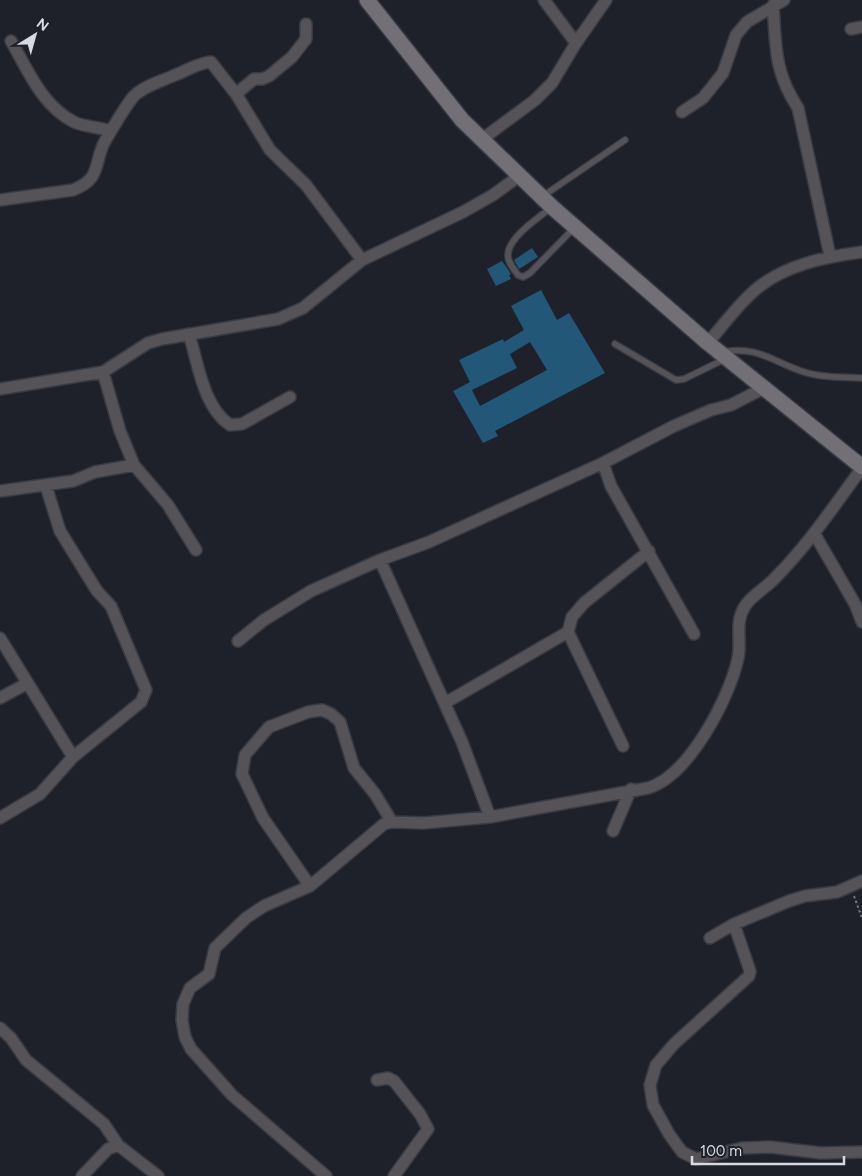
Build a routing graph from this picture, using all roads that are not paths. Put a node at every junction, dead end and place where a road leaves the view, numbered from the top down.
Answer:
1 (367, 0) edge
2 (544, 0) edge
3 (606, 0) edge
4 (778, 2) edge
5 (306, 24) dead end
6 (11, 41) dead end
7 (576, 42) junction
8 (236, 94) junction
9 (682, 112) dead end
10 (111, 131) junction
11 (481, 140) junction
12 (626, 140) dead end
13 (519, 176) junction
14 (0, 200) edge
15 (547, 202) junction
16 (575, 227) junction
17 (862, 252) edge
18 (830, 256) junction
19 (362, 260) junction
20 (189, 334) junction
21 (615, 344) dead end
22 (718, 351) junction
23 (103, 372) junction
24 (862, 378) edge
25 (764, 388) junction
26 (0, 389) edge
27 (290, 397) dead end
28 (603, 463) junction
29 (134, 465) junction
30 (862, 468) edge
31 (46, 486) junction
32 (0, 491) edge
33 (814, 533) junction
34 (196, 550) dead end
35 (649, 551) junction
36 (380, 560) junction
37 (862, 622) edge
38 (568, 632) junction
39 (694, 634) dead end
40 (0, 638) edge
41 (238, 641) dead end
42 (28, 683) junction
43 (0, 698) edge
44 (445, 702) junction
45 (623, 746) dead end
46 (73, 757) junction
47 (631, 789) junction
48 (490, 816) junction
49 (0, 818) edge
50 (392, 822) junction
51 (613, 831) dead end
52 (862, 881) edge
53 (310, 886) junction
54 (734, 924) junction
55 (710, 938) dead end
56 (0, 1028) edge
57 (377, 1080) dead end
58 (118, 1145) junction
59 (862, 1152) edge
60 (82, 1176) edge
61 (158, 1176) edge
62 (326, 1176) edge
63 (394, 1176) edge

1 - 11 main road
2 - 7 street
3 - 7 street
4 - 9 street
4 - 18 street
5 - 8 street
6 - 10 street
7 - 11 street
8 - 10 street
8 - 19 street
10 - 14 street
11 - 13 main road
12 - 15 lane
13 - 15 main road
13 - 19 street
15 - 16 main road
15 - 16 lane
16 - 22 main road
17 - 18 street
18 - 22 street
19 - 20 street
20 - 23 street
20 - 27 street
21 - 22 lane
22 - 24 lane
22 - 25 main road
23 - 26 street
23 - 29 street
25 - 28 street
25 - 30 main road
28 - 35 street
28 - 36 street
29 - 31 street
29 - 34 street
30 - 33 street
31 - 32 street
31 - 46 street
33 - 37 street
33 - 47 street
35 - 38 street
35 - 39 street
36 - 41 street
36 - 44 street
38 - 44 street
38 - 45 street
40 - 42 street
42 - 43 street
42 - 46 street
44 - 48 street
46 - 49 street
47 - 48 street
47 - 51 street
48 - 50 street
50 - 53 street
50 - 53 street
52 - 54 street
53 - 62 street
54 - 55 street
54 - 59 street
56 - 58 street
57 - 63 street
58 - 60 street
58 - 61 street

